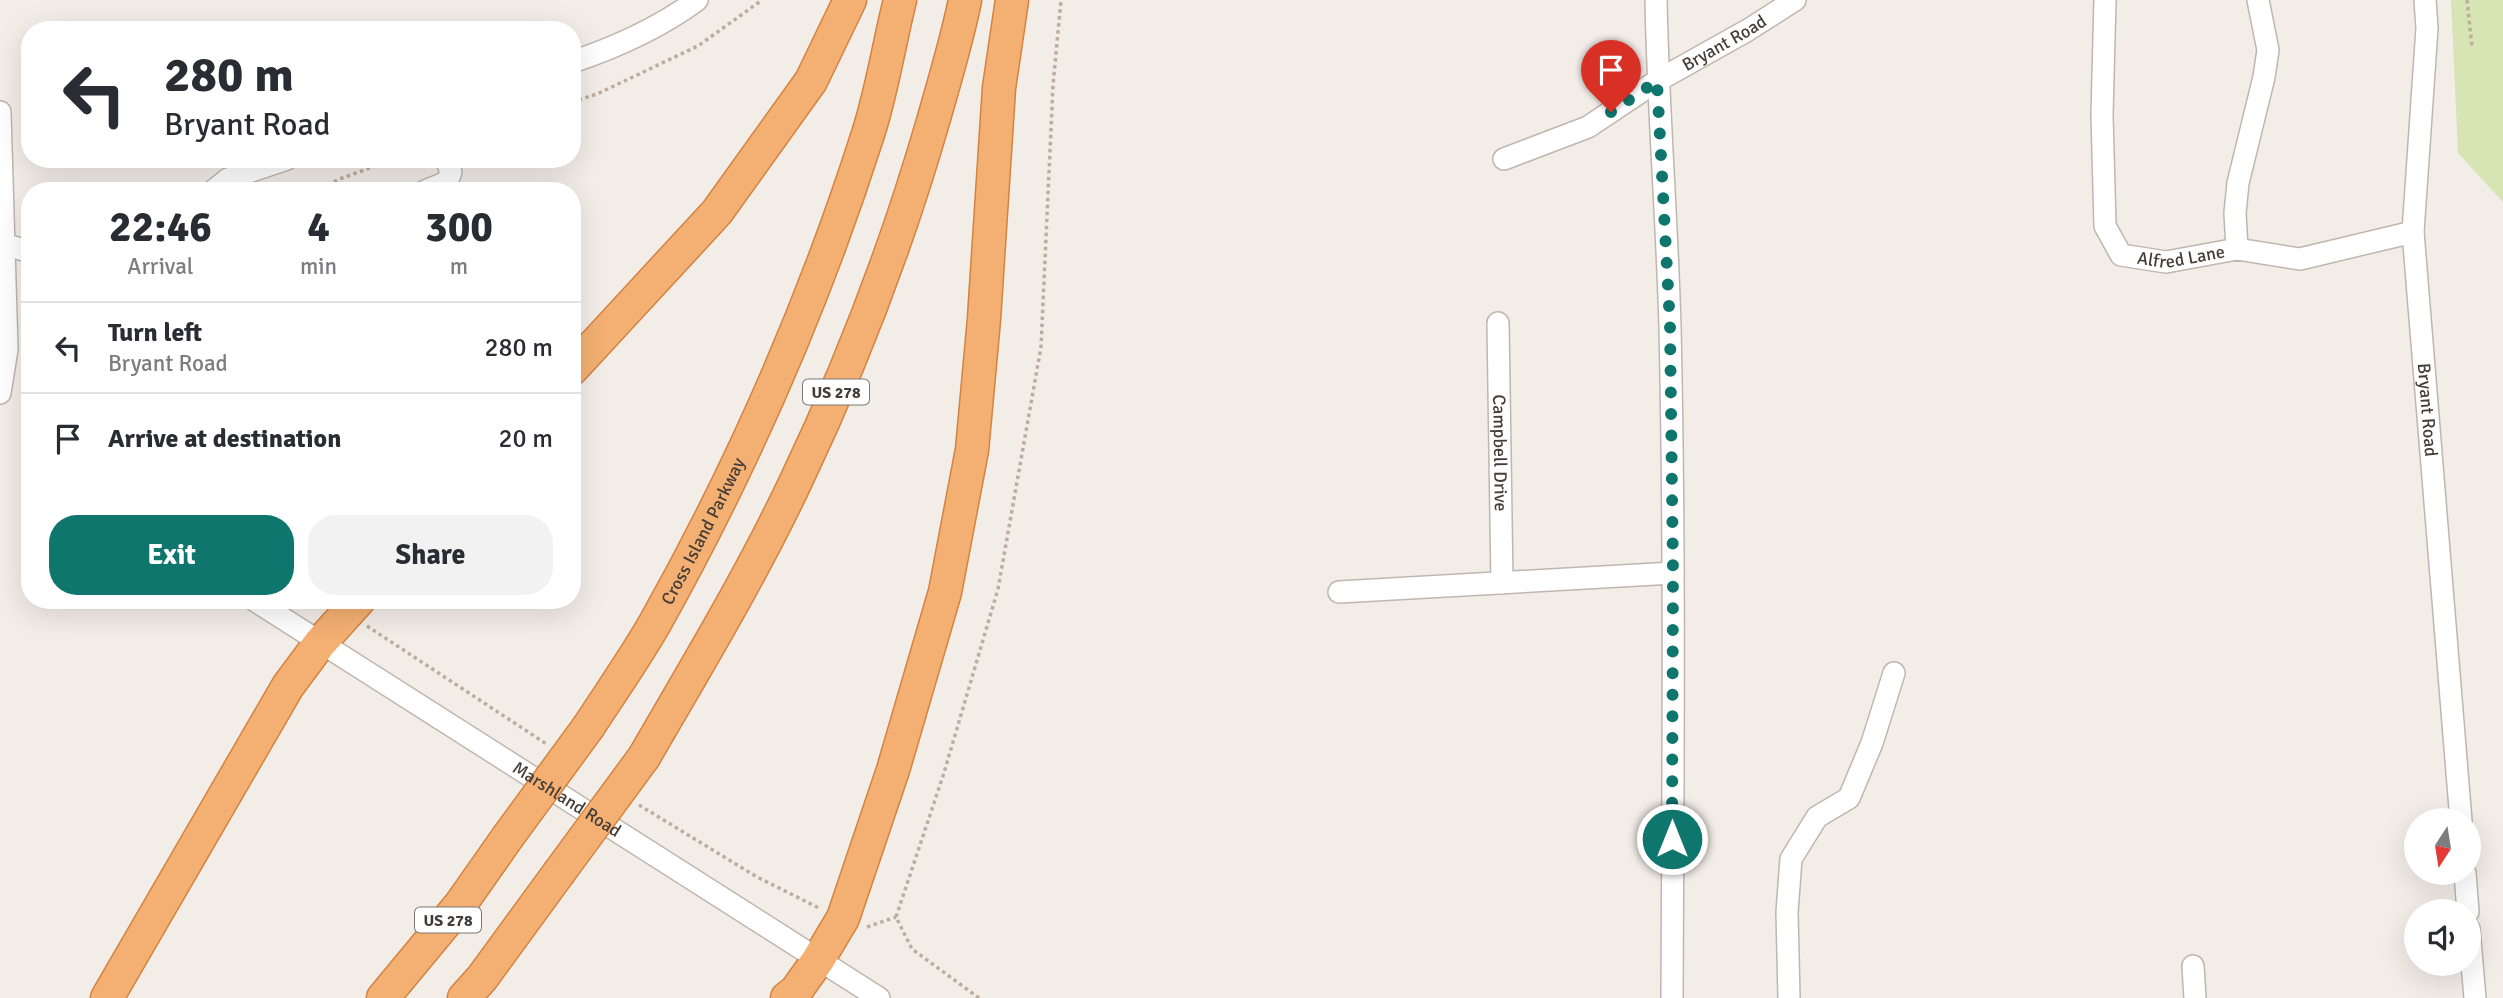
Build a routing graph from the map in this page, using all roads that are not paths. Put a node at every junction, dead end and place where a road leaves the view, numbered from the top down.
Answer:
1 (697, 0) edge
2 (850, 0) edge
3 (900, 0) edge
4 (965, 0) edge
5 (1012, 0) edge
6 (1656, 0) edge
7 (1795, 0) edge
8 (2105, 0) edge
9 (2258, 0) edge
10 (2425, 0) edge
11 (581, 59) edge
12 (1657, 81) junction
13 (0, 112) edge
14 (1504, 159) dead end
15 (260, 168) edge
16 (224, 182) edge
17 (2413, 232) junction
18 (4, 244) junction
19 (2237, 249) junction
20 (21, 250) edge
21 (1498, 323) dead end
22 (581, 359) edge
23 (0, 393) edge
24 (1673, 573) junction
25 (1502, 583) junction
26 (1339, 593) dead end
27 (268, 609) edge
28 (351, 609) edge
29 (320, 643) junction
30 (1894, 673) dead end
31 (2460, 808) edge
32 (818, 960) junction
33 (2193, 966) dead end
34 (2473, 976) edge
35 (107, 998) edge
36 (383, 998) edge
37 (464, 998) edge
38 (787, 998) edge
39 (879, 998) edge
40 (1672, 998) edge
41 (1789, 998) edge
42 (2195, 998) edge
43 (2475, 998) edge

1 - 11 street
2 - 22 highway
3 - 36 highway, Cross Island Parkway / US 278, bridge
4 - 37 highway, US 278, bridge
5 - 32 highway
6 - 12 street
7 - 12 street, Bryant Road
8 - 19 street, Alfred Lane
9 - 19 street
10 - 17 street, Bryant Road
12 - 14 street, Bryant Road
12 - 24 street
13 - 18 street
15 - 16 street
17 - 19 street, Alfred Lane
17 - 31 street, Bryant Road
18 - 20 street
18 - 23 street
21 - 25 street, Campbell Drive
24 - 25 street
24 - 40 street
25 - 26 street
27 - 29 street, Marshland Road
28 - 29 highway
29 - 32 street, Marshland Road
29 - 35 highway
30 - 41 street
32 - 38 highway
32 - 39 street, Marshland Road
33 - 42 street
34 - 43 street

